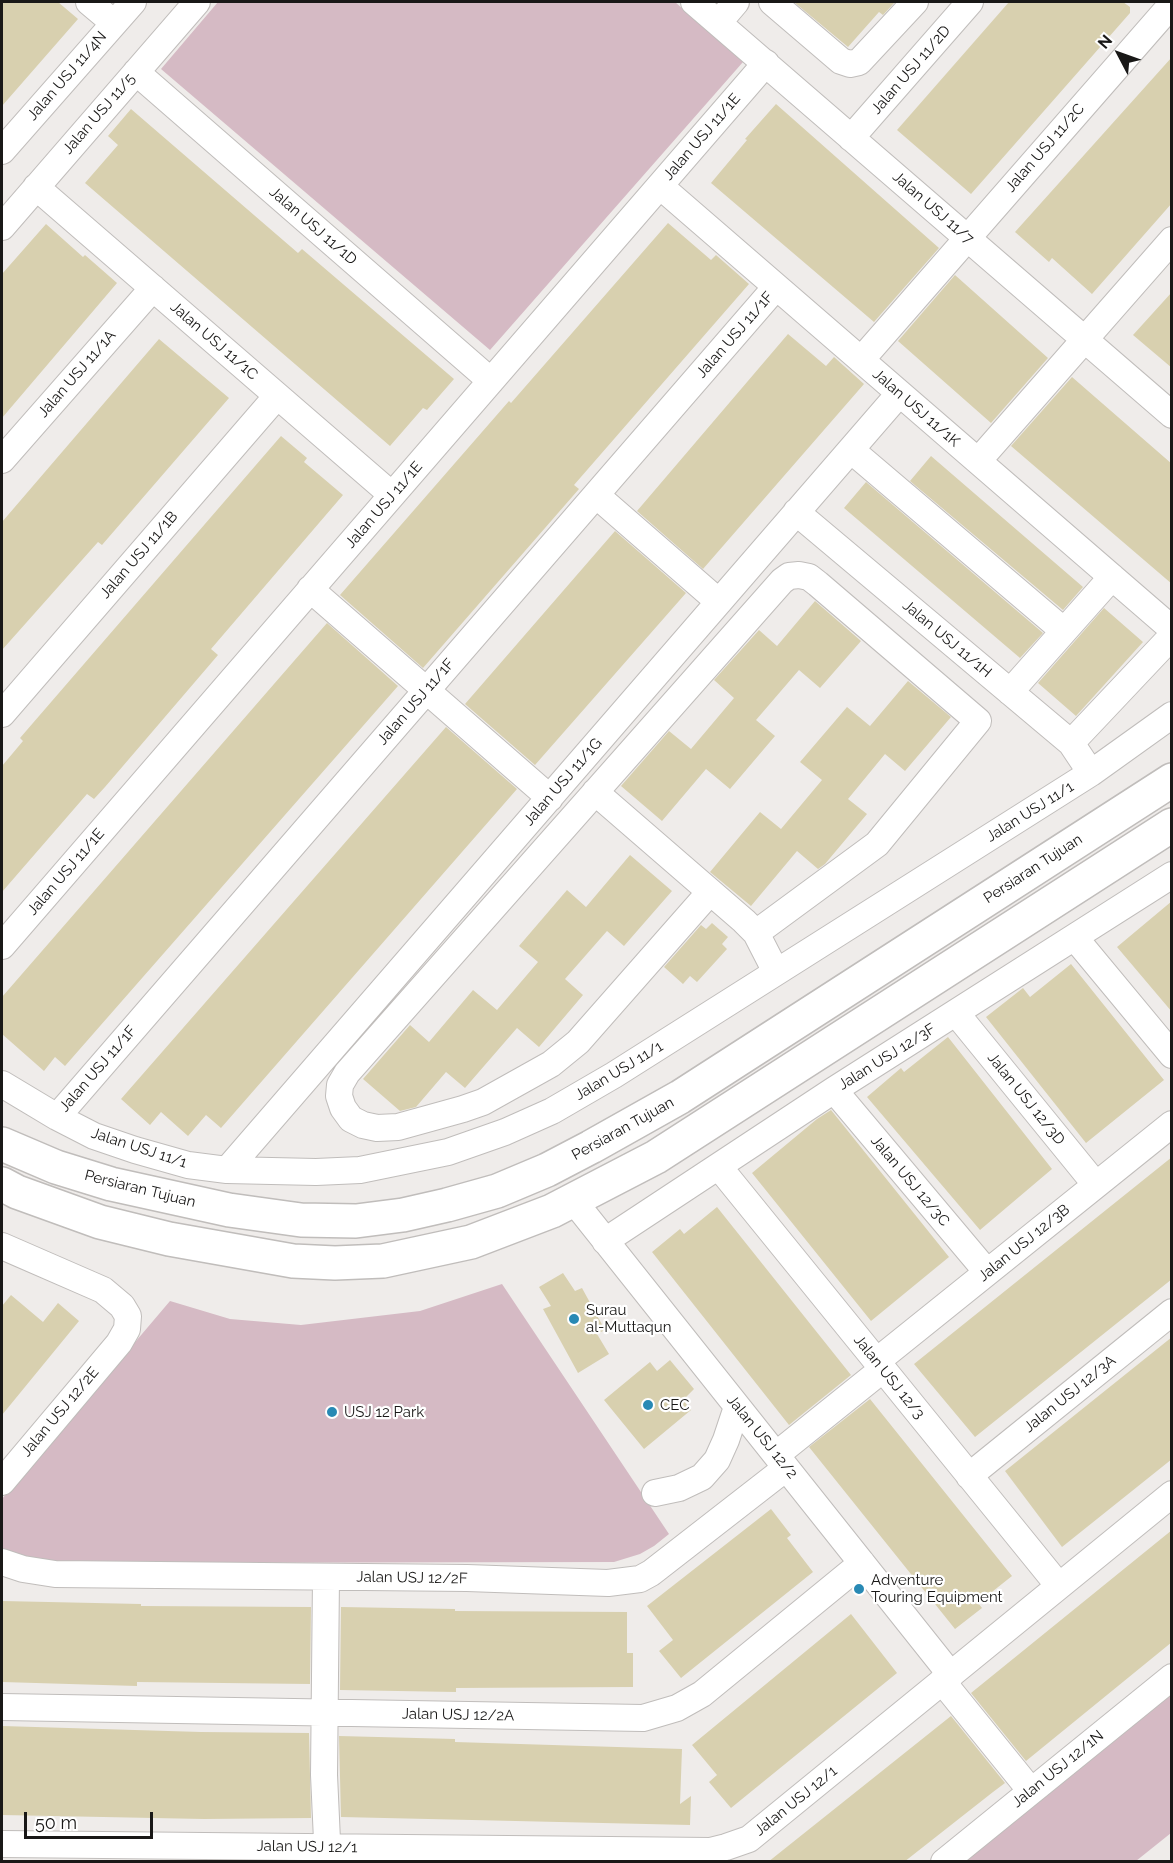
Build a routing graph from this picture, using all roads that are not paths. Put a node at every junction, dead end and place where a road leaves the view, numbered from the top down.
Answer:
1 (89, 2) edge
2 (132, 2) edge
3 (197, 2) edge
4 (694, 2) edge
5 (736, 2) edge
6 (772, 2) edge
7 (915, 2) edge
8 (970, 2) edge
9 (1172, 4) edge
10 (719, 22) junction
11 (114, 23) junction
12 (766, 63) junction
13 (136, 72) junction
14 (851, 138) junction
15 (2, 151) edge
16 (660, 186) junction
17 (36, 187) junction
18 (3, 221) edge
19 (967, 237) junction
20 (1172, 240) edge
21 (776, 287) junction
22 (153, 288) junction
23 (1084, 339) junction
24 (861, 360) junction
25 (491, 381) junction
26 (899, 394) junction
27 (277, 396) junction
28 (1172, 415) edge
29 (850, 450) junction
30 (2, 460) edge
31 (978, 461) junction
32 (392, 495) junction
33 (596, 495) junction
34 (796, 512) junction
35 (1112, 577) junction
36 (310, 589) junction
37 (719, 602) junction
38 (1172, 629) edge
39 (1064, 632) junction
40 (1172, 636) edge
41 (426, 690) junction
42 (1010, 692) junction
43 (2, 714) edge
44 (1172, 715) edge
45 (1071, 743) junction
46 (1091, 773) junction
47 (1172, 780) edge
48 (595, 792) junction
49 (550, 798) junction
50 (1172, 825) edge
51 (1172, 875) edge
52 (710, 892) junction
53 (756, 933) junction
54 (1075, 938) junction
55 (2, 946) edge
56 (776, 972) junction
57 (956, 1013) junction
58 (1172, 1055) edge
59 (2, 1084) edge
60 (834, 1090) junction
61 (57, 1117) junction
62 (1172, 1124) edge
63 (2, 1144) edge
64 (719, 1167) junction
65 (227, 1170) junction
66 (2, 1184) edge
67 (111, 1184) junction
68 (1096, 1185) junction
69 (573, 1200) junction
70 (100, 1221) junction
71 (605, 1241) junction
72 (5, 1252) edge
73 (987, 1272) junction
74 (1172, 1312) edge
75 (880, 1365) junction
76 (737, 1407) junction
77 (781, 1461) junction
78 (969, 1476) junction
79 (2, 1482) edge
80 (655, 1493) dead end
81 (1172, 1494) edge
82 (2, 1562) edge
83 (862, 1563) junction
84 (326, 1577) junction
85 (1059, 1586) junction
86 (1172, 1677) edge
87 (946, 1678) junction
88 (2, 1707) edge
89 (324, 1712) junction
90 (1031, 1791) junction
91 (2, 1844) edge
92 (53, 1853) edge
93 (190, 1854) edge
94 (328, 1854) edge
95 (463, 1855) edge
96 (588, 1856) edge
97 (944, 1862) edge

1 - 11 street
2 - 11 street, Jalan USJ 11/4N
3 - 13 street, Jalan USJ 11/5
4 - 10 street, Jalan USJ 11/7
5 - 10 street
6 - 7 street
8 - 14 street, Jalan USJ 11/2D
9 - 19 street, Jalan USJ 11/2C
10 - 12 street, Jalan USJ 11/7
11 - 15 street, Jalan USJ 11/4N
12 - 14 street, Jalan USJ 11/7
12 - 16 street, Jalan USJ 11/1E
13 - 17 street, Jalan USJ 11/5
13 - 25 street, Jalan USJ 11/1D
14 - 19 street, Jalan USJ 11/7
16 - 21 street, Jalan USJ 11/1K
16 - 25 street, Jalan USJ 11/1E
17 - 18 street, Jalan USJ 11/5
17 - 22 street, Jalan USJ 11/1C
19 - 23 street, Jalan USJ 11/7
19 - 24 street, Jalan USJ 11/2C
20 - 23 street
21 - 24 street, Jalan USJ 11/1K
21 - 33 street, Jalan USJ 11/1F
22 - 27 street, Jalan USJ 11/1C
22 - 30 street, Jalan USJ 11/1A
23 - 28 street, Jalan USJ 11/7
23 - 31 street
24 - 26 street, Jalan USJ 11/1K
25 - 32 street, Jalan USJ 11/1E
26 - 29 street, Jalan USJ 11/1G
26 - 31 street, Jalan USJ 11/1K
27 - 32 street, Jalan USJ 11/1C
27 - 43 street, Jalan USJ 11/1B
29 - 34 street, Jalan USJ 11/1G
29 - 39 street
31 - 35 street, Jalan USJ 11/1K
32 - 36 street, Jalan USJ 11/1E
33 - 37 street
33 - 41 street, Jalan USJ 11/1F
34 - 37 street, Jalan USJ 11/1G
34 - 42 street, Jalan USJ 11/1H
35 - 38 street, Jalan USJ 11/1K
35 - 39 street
36 - 41 street
36 - 55 street, Jalan USJ 11/1E
37 - 49 street, Jalan USJ 11/1G
39 - 42 street
40 - 45 street
41 - 49 street
41 - 61 street, Jalan USJ 11/1F
42 - 45 street, Jalan USJ 11/1H
44 - 46 street, Jalan USJ 11/1
45 - 46 street, Jalan USJ 11/1H
46 - 56 street, Jalan USJ 11/1
47 - 67 main road, Persiaran Tujuan
48 - 52 street
48 - 52 street
48 - 53 street
49 - 65 street, Jalan USJ 11/1G
50 - 69 main road
51 - 54 street, Jalan USJ 12/3F
52 - 53 street
53 - 56 street
54 - 57 street, Jalan USJ 12/3F
54 - 58 street
56 - 65 street, Jalan USJ 11/1
57 - 60 street, Jalan USJ 12/3F
57 - 68 street, Jalan USJ 12/3D
59 - 61 street, Jalan USJ 11/1
60 - 64 street, Jalan USJ 12/3F
60 - 73 street, Jalan USJ 12/3C
61 - 65 street, Jalan USJ 11/1
62 - 68 street, Jalan USJ 12/3B
63 - 67 main road, Persiaran Tujuan
64 - 71 street, Jalan USJ 12/3F
64 - 75 street, Jalan USJ 12/3
66 - 70 main road
67 - 70 main road
68 - 73 street, Jalan USJ 12/3B
69 - 70 main road
69 - 71 street, Jalan USJ 12/2
71 - 76 street, Jalan USJ 12/2
72 - 79 street, Jalan USJ 12/2E
73 - 75 street, Jalan USJ 12/3B
74 - 78 street, Jalan USJ 12/3A
75 - 77 street, Jalan USJ 12/3B
75 - 78 street, Jalan USJ 12/3
76 - 77 street, Jalan USJ 12/2
76 - 80 street
77 - 83 street, Jalan USJ 12/2
77 - 84 street, Jalan USJ 12/2F
78 - 85 street, Jalan USJ 12/3
81 - 85 street, Jalan USJ 12/1
82 - 84 street, Jalan USJ 12/2F
83 - 87 street, Jalan USJ 12/2
83 - 89 street, Jalan USJ 12/2A
84 - 89 street
85 - 87 street, Jalan USJ 12/1
86 - 90 street, Jalan USJ 12/1N
87 - 90 street, Jalan USJ 12/2
87 - 96 street, Jalan USJ 12/1
88 - 89 street, Jalan USJ 12/2A
89 - 94 street
90 - 97 street, Jalan USJ 12/1N
91 - 92 street, Jalan USJ 12/1
92 - 93 street, Jalan USJ 12/1
93 - 94 street, Jalan USJ 12/1
94 - 95 street, Jalan USJ 12/1
95 - 96 street, Jalan USJ 12/1

